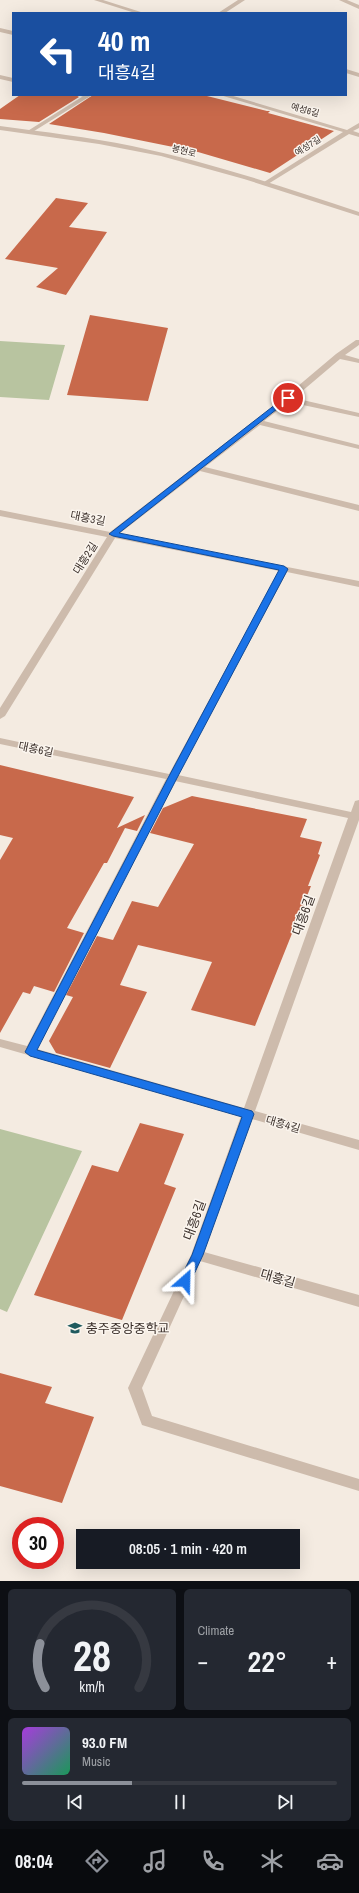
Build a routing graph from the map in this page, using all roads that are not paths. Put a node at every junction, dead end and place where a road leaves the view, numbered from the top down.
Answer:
1 (97, 0) edge
2 (242, 0) edge
3 (342, 0) edge
4 (359, 7) edge
5 (138, 12) edge
6 (223, 12) edge
7 (0, 30) edge
8 (12, 34) edge
9 (347, 71) edge
10 (359, 75) edge
11 (0, 78) edge
12 (12, 80) edge
13 (83, 96) edge
14 (226, 96) edge
15 (359, 125) edge
16 (0, 128) edge
17 (29, 132) junction
18 (348, 132) junction
19 (359, 135) edge
20 (266, 183) junction
21 (359, 214) edge
22 (359, 342) edge
23 (339, 356) junction
24 (359, 361) edge
25 (288, 398) junction
26 (359, 415) edge
27 (258, 422) junction
28 (359, 447) edge
29 (198, 468) junction
30 (359, 508) edge
31 (0, 513) edge
32 (113, 534) junction
33 (284, 569) junction
34 (359, 584) edge
35 (0, 716) edge
36 (0, 742) edge
37 (172, 778) junction
38 (359, 804) edge
39 (357, 816) edge
40 (0, 1043) edge
41 (30, 1052) junction
42 (249, 1114) junction
43 (359, 1146) edge
44 (197, 1255) junction
45 (359, 1301) edge
46 (359, 1485) edge

1 - 5 street
2 - 6 street
3 - 4 street
7 - 8 street
9 - 10 street
11 - 12 street
13 - 17 street
14 - 18 street, 예성6길
15 - 18 street, 예성7길
16 - 17 street, 봉현로
17 - 20 street, 봉현로
18 - 19 street, 예성6길
18 - 20 street, 예성7길
20 - 21 street, 봉현로
22 - 23 street, 대흥2길
23 - 24 street
23 - 25 street, 대흥2길
25 - 26 street
25 - 27 street, 대흥2길
27 - 28 street
27 - 29 street, 대흥2길
29 - 30 street
29 - 32 street, 대흥2길
31 - 32 street, 대흥3길
32 - 33 street, 대흥3길
32 - 35 street, 대흥2길
33 - 34 street, 대흥3길
33 - 37 street
36 - 37 street, 대흥6길
37 - 39 street, 대흥6길
37 - 41 street
38 - 39 street, 대흥6길
39 - 42 street, 대흥6길
40 - 41 street, 대흥4길
41 - 42 street, 대흥4길
42 - 43 street, 대흥4길
42 - 44 street, 대흥6길
44 - 45 street, 대흥길
44 - 46 street, 대흥6길

